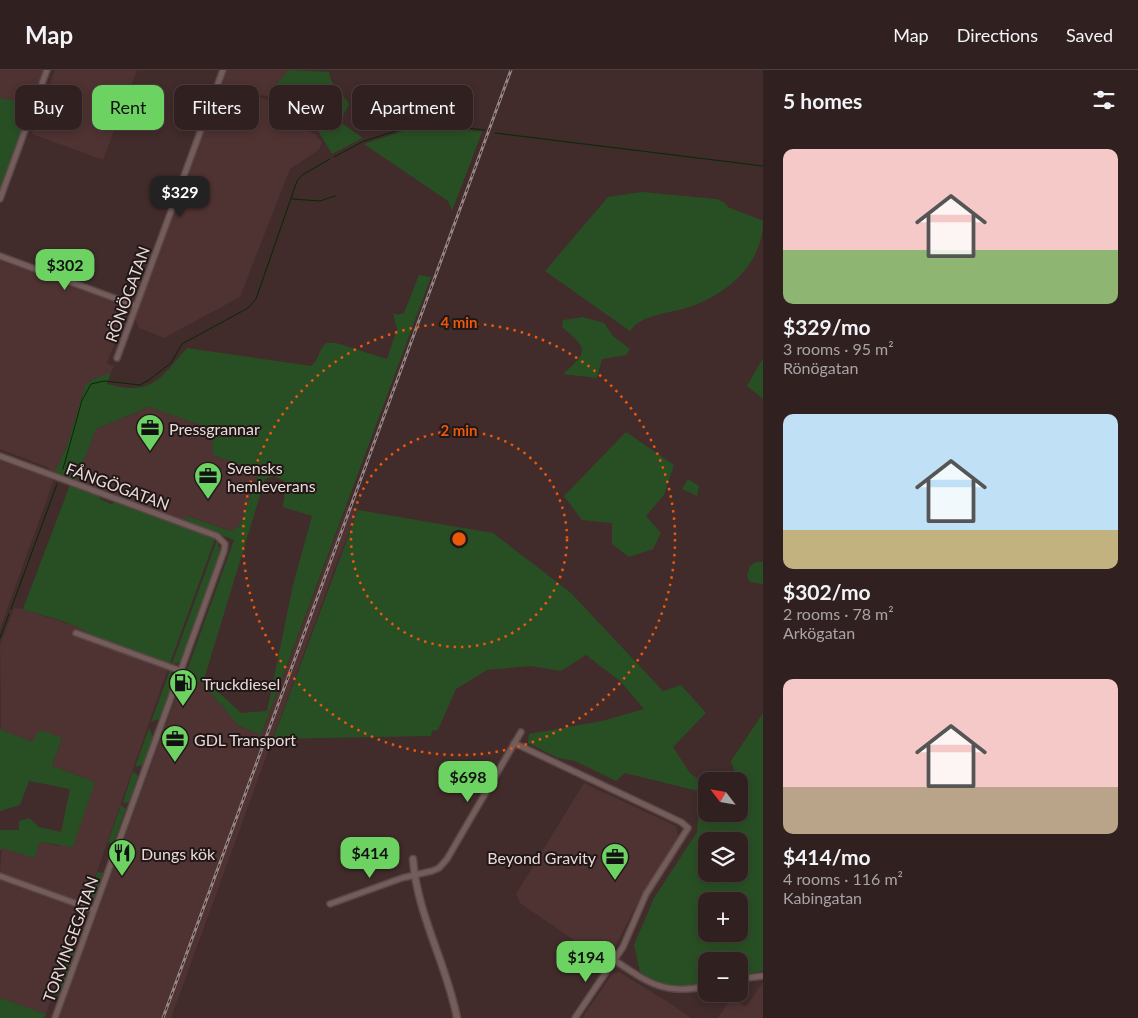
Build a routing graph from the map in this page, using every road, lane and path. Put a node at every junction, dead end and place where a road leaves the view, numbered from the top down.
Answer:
1 (48, 70) edge
2 (223, 70) edge
3 (0, 199) edge
4 (0, 256) edge
5 (136, 306) junction
6 (117, 358) dead end
7 (0, 456) edge
8 (225, 544) joint
9 (76, 633) dead end
10 (181, 671) junction
11 (520, 732) dead end
12 (514, 744) junction
13 (413, 859) dead end
14 (415, 875) junction
15 (0, 876) edge
16 (330, 904) dead end
17 (94, 910) junction
18 (614, 960) junction
19 (763, 976) edge
20 (748, 978) edge
21 (698, 988) edge
22 (55, 1018) edge
23 (457, 1018) edge
24 (575, 1018) edge

1 - 3 street
2 - 5 street, RÖNÖGATAN
4 - 5 street
5 - 6 street, RÖNÖGATAN
7 - 8 street, FÅNGÖGATAN
8 - 10 street, TORVINGEGATAN
9 - 10 street
10 - 17 street, TORVINGEGATAN
11 - 12 street
12 - 14 street
12 - 18 street
13 - 14 street
14 - 16 street
14 - 23 street
15 - 17 street
17 - 22 street, TORVINGEGATAN
18 - 21 street
18 - 24 street
19 - 20 street

